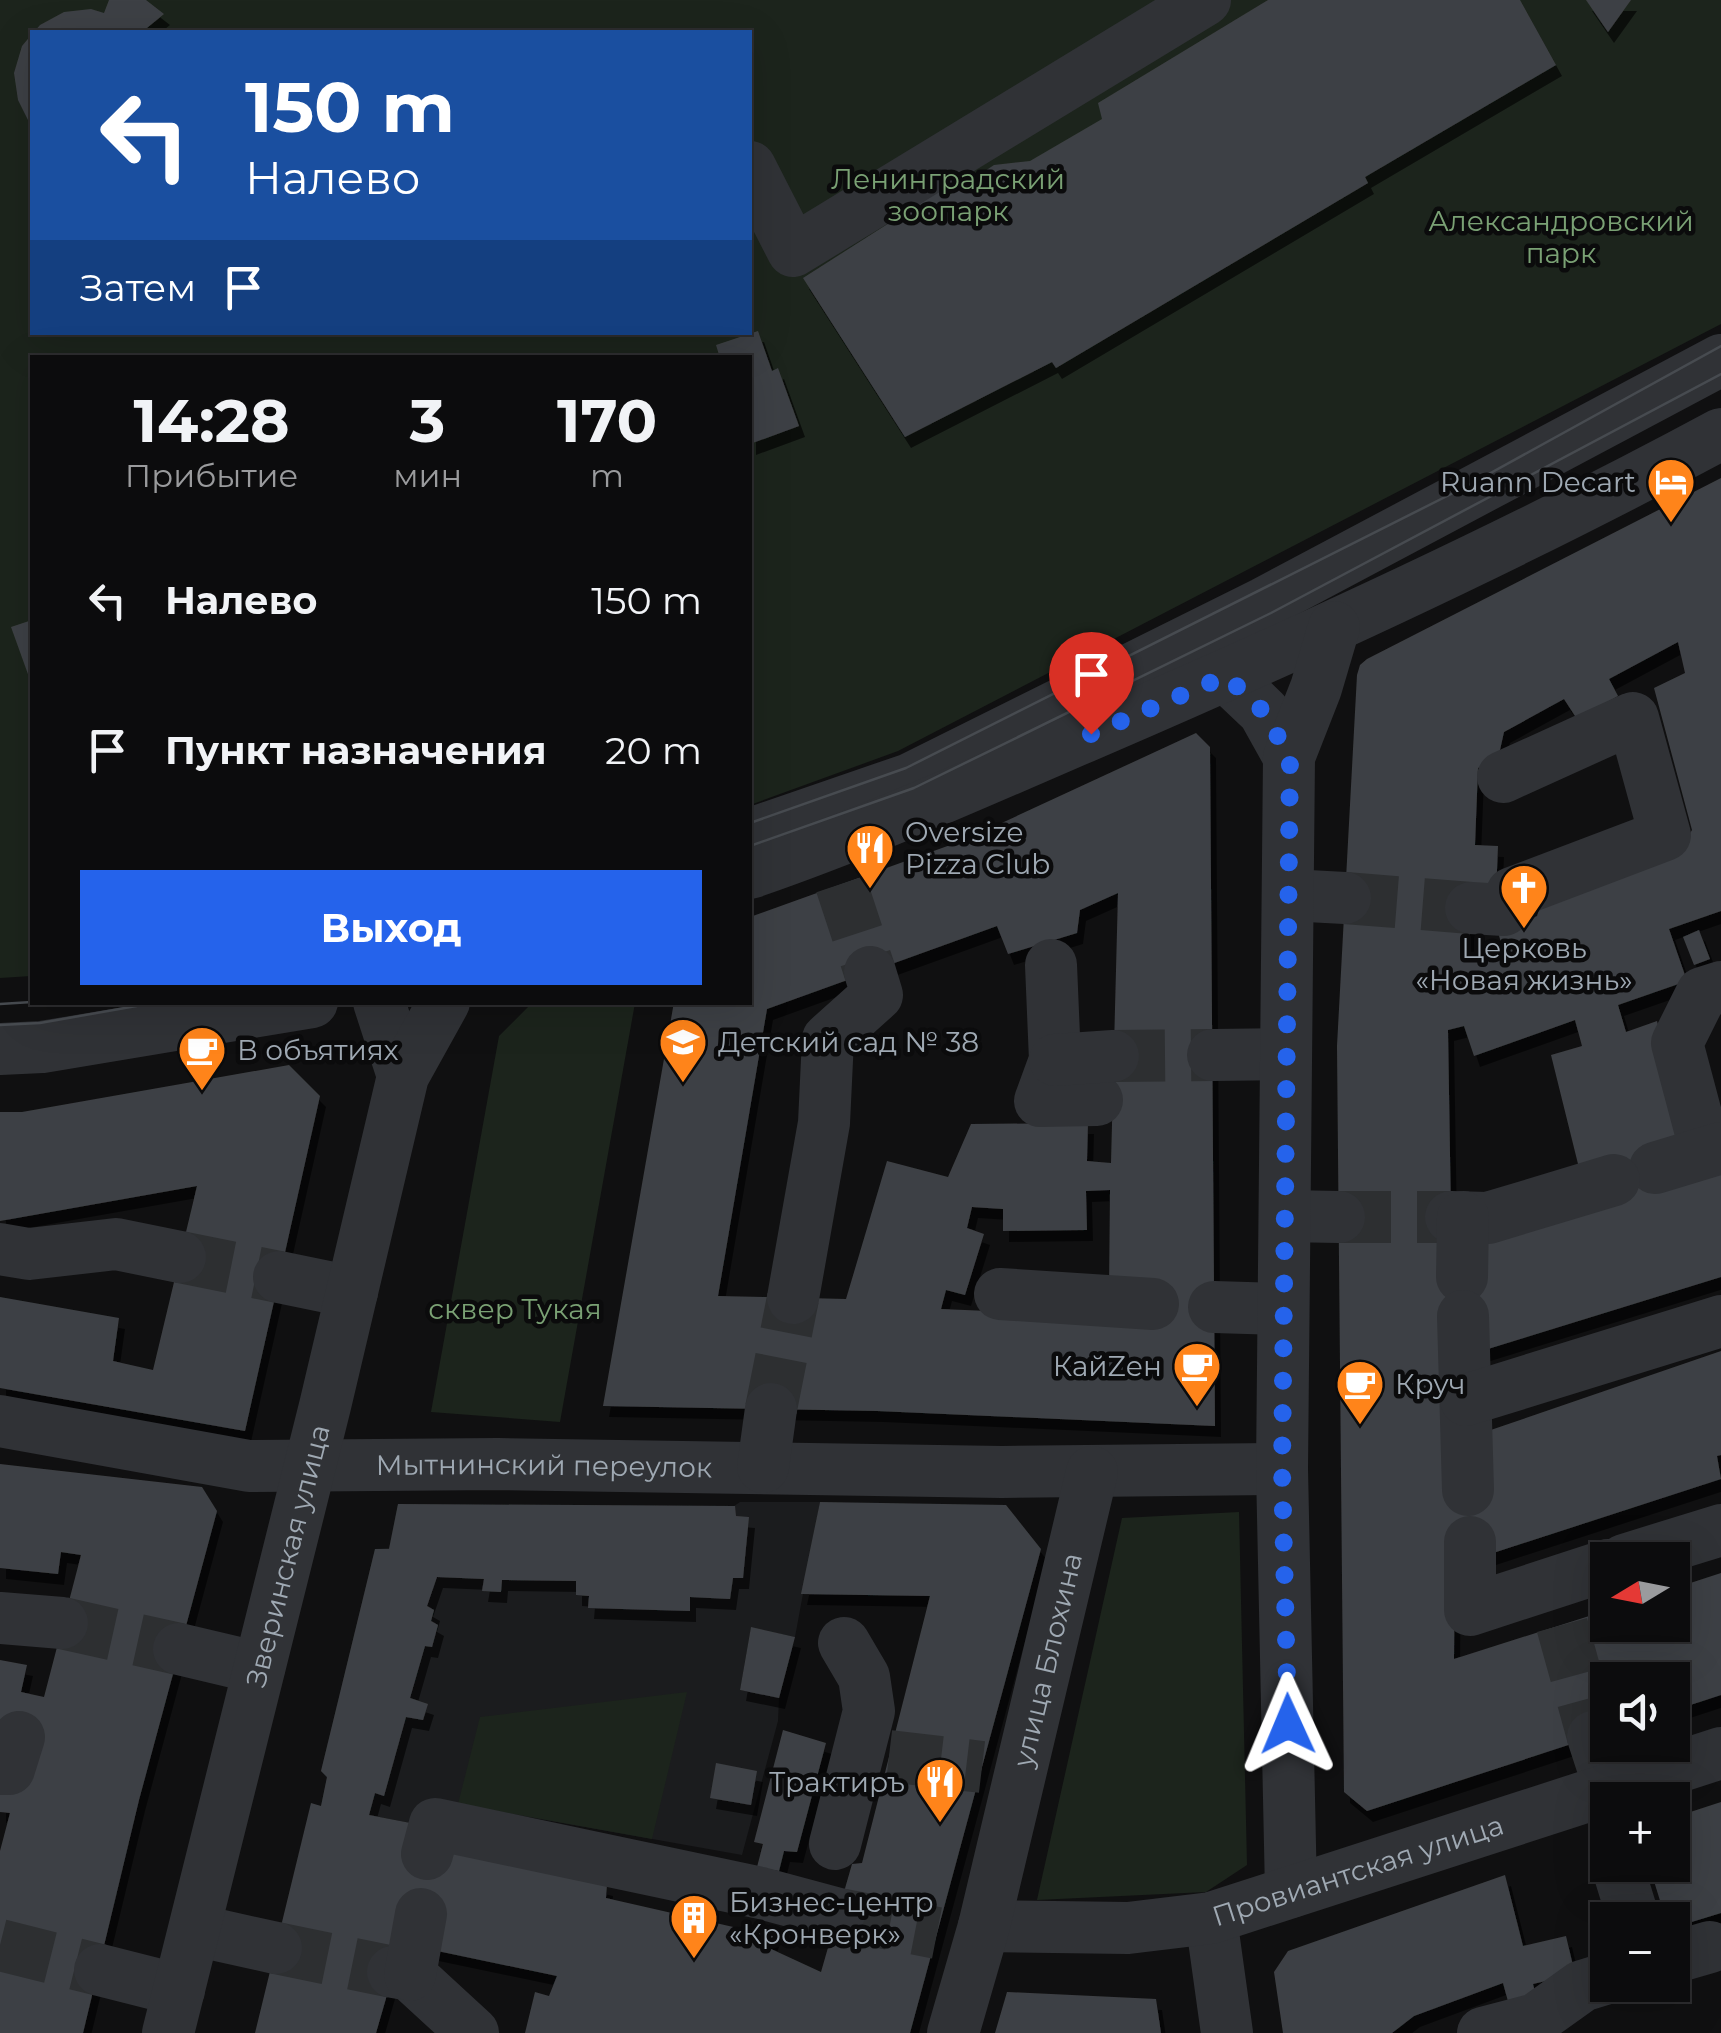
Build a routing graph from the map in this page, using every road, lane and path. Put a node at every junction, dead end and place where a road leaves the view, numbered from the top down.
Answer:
1 (1204, 0) edge
2 (752, 171) edge
3 (1721, 360) edge
4 (1721, 434) edge
5 (1334, 627) junction
6 (1226, 676) junction
7 (1290, 758) junction
8 (1503, 777) dead end
9 (752, 833) edge
10 (752, 873) edge
11 (1288, 895) junction
12 (1345, 898) tunnel mouth
13 (1471, 908) tunnel mouth
14 (1051, 966) dead end
15 (870, 972) tunnel mouth
16 (1721, 987) edge
17 (74, 1005) edge
18 (294, 1005) edge
19 (380, 1005) edge
20 (442, 1005) edge
21 (0, 1014) edge
22 (0, 1049) edge
23 (1286, 1054) junction
24 (1213, 1055) tunnel mouth
25 (403, 1076) junction
26 (1105, 1078) tunnel mouth
27 (1713, 1150) edge
28 (1285, 1216) junction
29 (1339, 1217) tunnel mouth
30 (0, 1248) edge
31 (180, 1257) tunnel mouth
32 (279, 1277) tunnel mouth
33 (352, 1292) junction
34 (1000, 1294) dead end
35 (793, 1298) tunnel mouth
36 (1153, 1304) dead end
37 (1214, 1307) dead end
38 (1283, 1309) junction
39 (1721, 1322) edge
40 (1466, 1400) junction
41 (771, 1409) tunnel mouth
42 (0, 1421) edge
43 (310, 1465) junction
44 (763, 1468) junction
45 (1282, 1469) junction
46 (1092, 1472) junction
47 (1468, 1490) dead end
48 (1721, 1530) edge
49 (1470, 1542) dead end
50 (1682, 1542) edge
51 (1590, 1578) edge
52 (0, 1618) edge
53 (62, 1622) tunnel mouth
54 (844, 1643) dead end
55 (179, 1649) tunnel mouth
56 (260, 1668) junction
57 (1721, 1753) edge
58 (1657, 1782) edge
59 (1590, 1810) edge
60 (835, 1844) dead end
61 (427, 1854) dead end
62 (1292, 1892) junction
63 (422, 1914) dead end
64 (839, 1914) tunnel mouth
65 (1211, 1918) junction
66 (195, 1930) junction
67 (967, 1933) junction
68 (276, 1948) tunnel mouth
69 (100, 1970) tunnel mouth
70 (1590, 1984) edge
71 (173, 2012) edge
72 (473, 2033) edge
73 (953, 2033) edge
74 (1227, 2033) edge
75 (1483, 2033) edge

1 - 2 street
3 - 9 street
4 - 5 street
5 - 6 street
5 - 7 street
6 - 7 street
6 - 10 street
7 - 11 street
8 - 13 street
11 - 12 street
11 - 23 street
14 - 26 street
15 - 35 street
16 - 27 street
17 - 21 street
18 - 22 street
19 - 25 street
20 - 25 street, Зверинская улица
23 - 24 street
23 - 28 street
25 - 33 street, Зверинская улица
27 - 40 street
28 - 29 street
28 - 38 street
30 - 31 street
32 - 33 street
33 - 43 street, Зверинская улица
34 - 36 street
37 - 38 street
38 - 45 street
39 - 40 street
40 - 47 street
41 - 44 street
42 - 43 street, Мытнинский переулок
43 - 44 street, Мытнинский переулок
43 - 56 street, Зверинская улица
44 - 46 street, Мытнинский переулок
45 - 46 street
45 - 62 street
46 - 67 street, улица Блохина
48 - 50 street
49 - 51 street
52 - 53 street
54 - 60 street
55 - 56 street
56 - 66 street, Зверинская улица
57 - 58 street, Провиантская улица
59 - 62 street, Провиантская улица
61 - 64 street
62 - 65 street, Провиантская улица
63 - 72 street
65 - 67 street, Провиантская улица
65 - 74 street
66 - 68 street
66 - 71 street, Зверинская улица
67 - 73 street, улица Блохина
69 - 71 street
70 - 75 street

